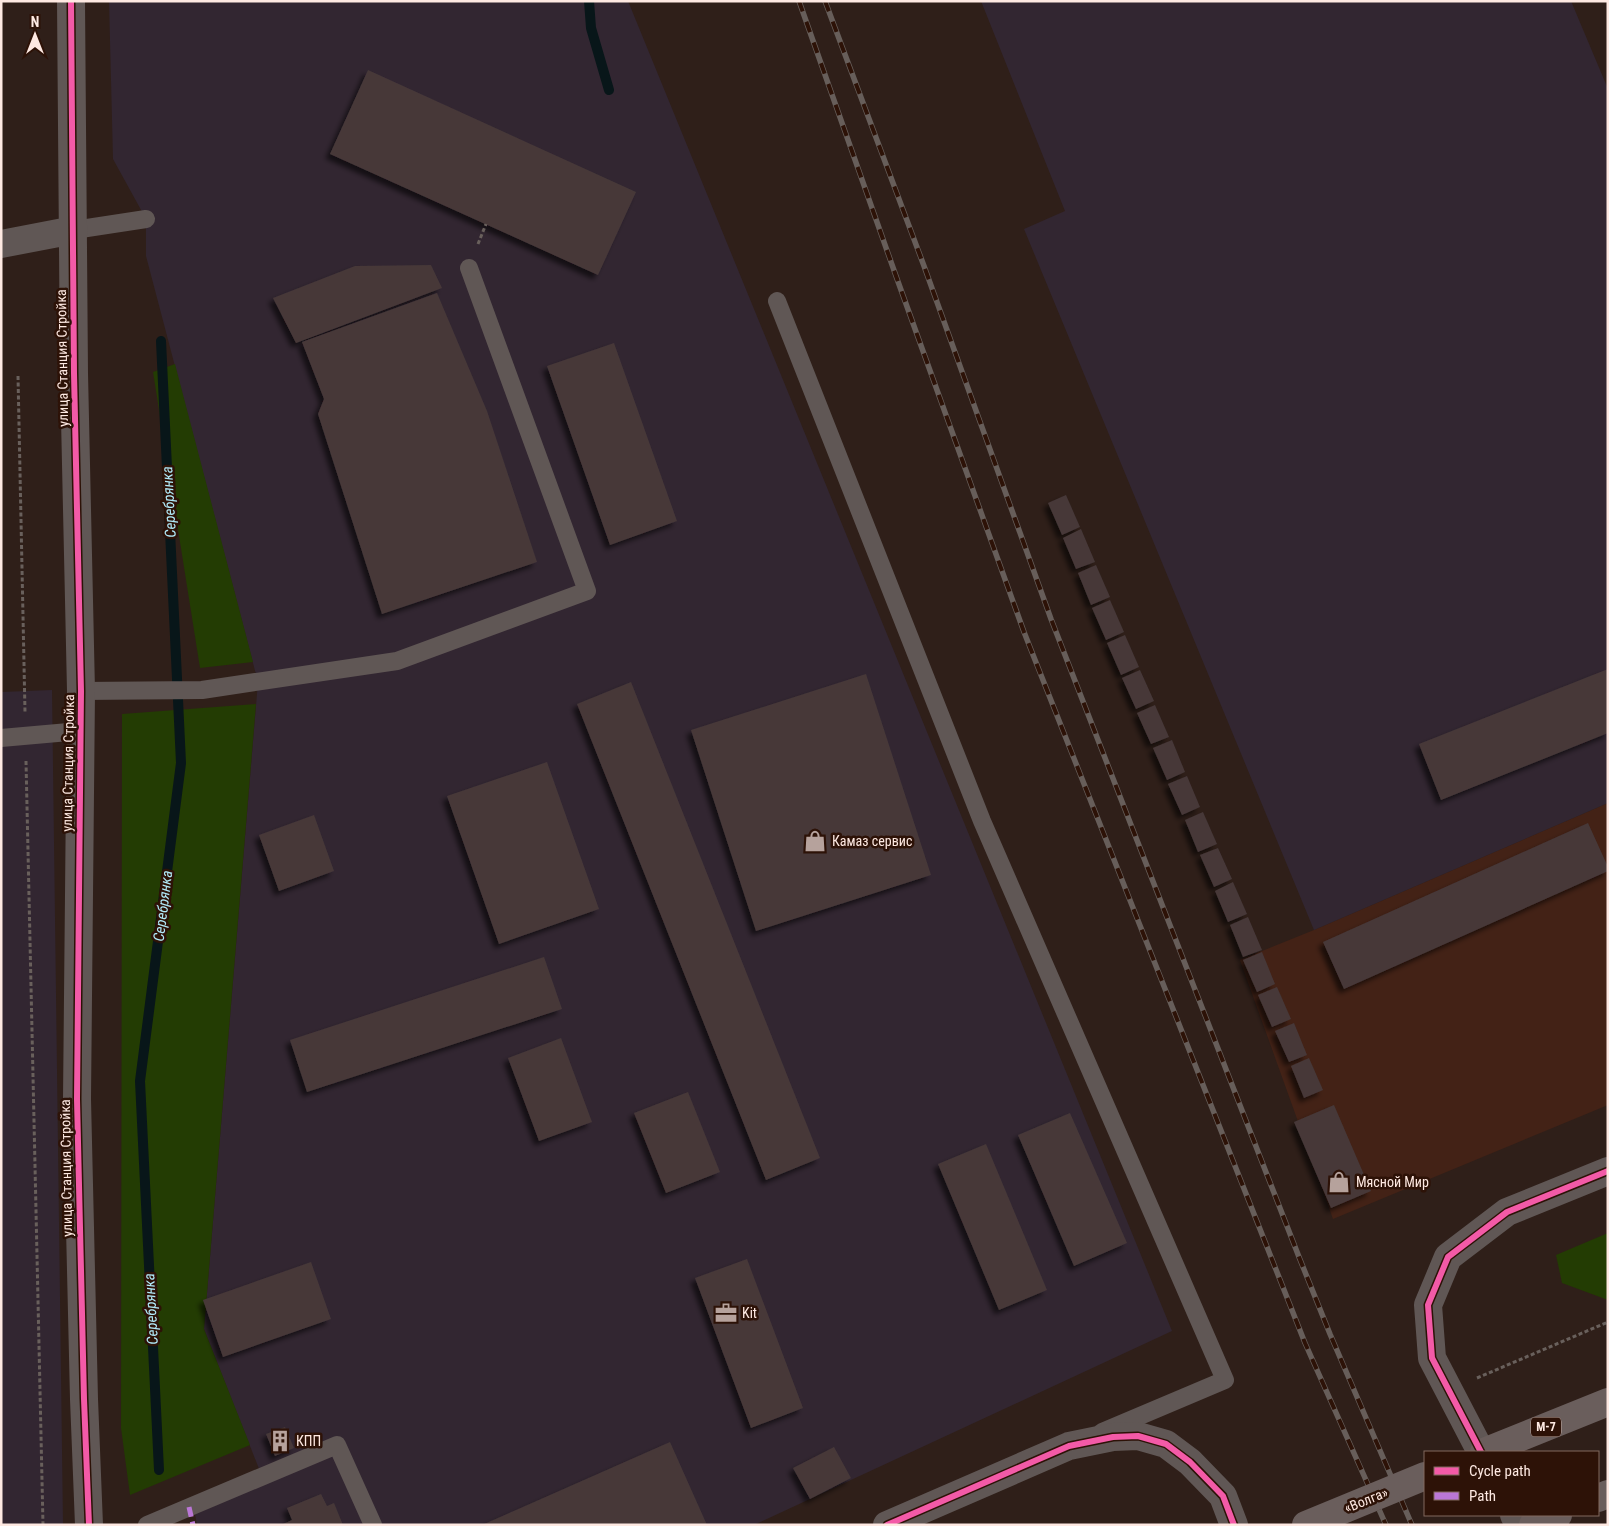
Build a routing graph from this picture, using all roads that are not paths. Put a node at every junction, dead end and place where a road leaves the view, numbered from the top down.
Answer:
1 (71, 1) edge
2 (146, 219) dead end
3 (74, 230) junction
4 (1, 244) edge
5 (469, 268) dead end
6 (777, 301) dead end
7 (81, 691) junction
8 (80, 732) junction
9 (1, 738) edge
10 (1608, 1171) edge
11 (1608, 1402) edge
12 (1069, 1446) junction
13 (1482, 1451) edge
14 (1486, 1451) edge
15 (1424, 1476) edge
16 (1556, 1516) edge
17 (89, 1525) edge
18 (147, 1525) edge
19 (373, 1525) edge
20 (887, 1525) edge
21 (1234, 1525) edge
22 (1306, 1525) edge
23 (1534, 1525) edge

1 - 3 street, улица Станция Стройка
2 - 3 lane
3 - 4 street
3 - 7 street, улица Станция Стройка
5 - 7 lane
6 - 12 lane
7 - 8 street, улица Станция Стройка
8 - 9 lane
8 - 17 street, улица Станция Стройка
10 - 13 street
11 - 14 highway, М-7
12 - 20 street
12 - 21 street
15 - 22 highway, «Волга», bridge
16 - 23 highway
18 - 19 lane

